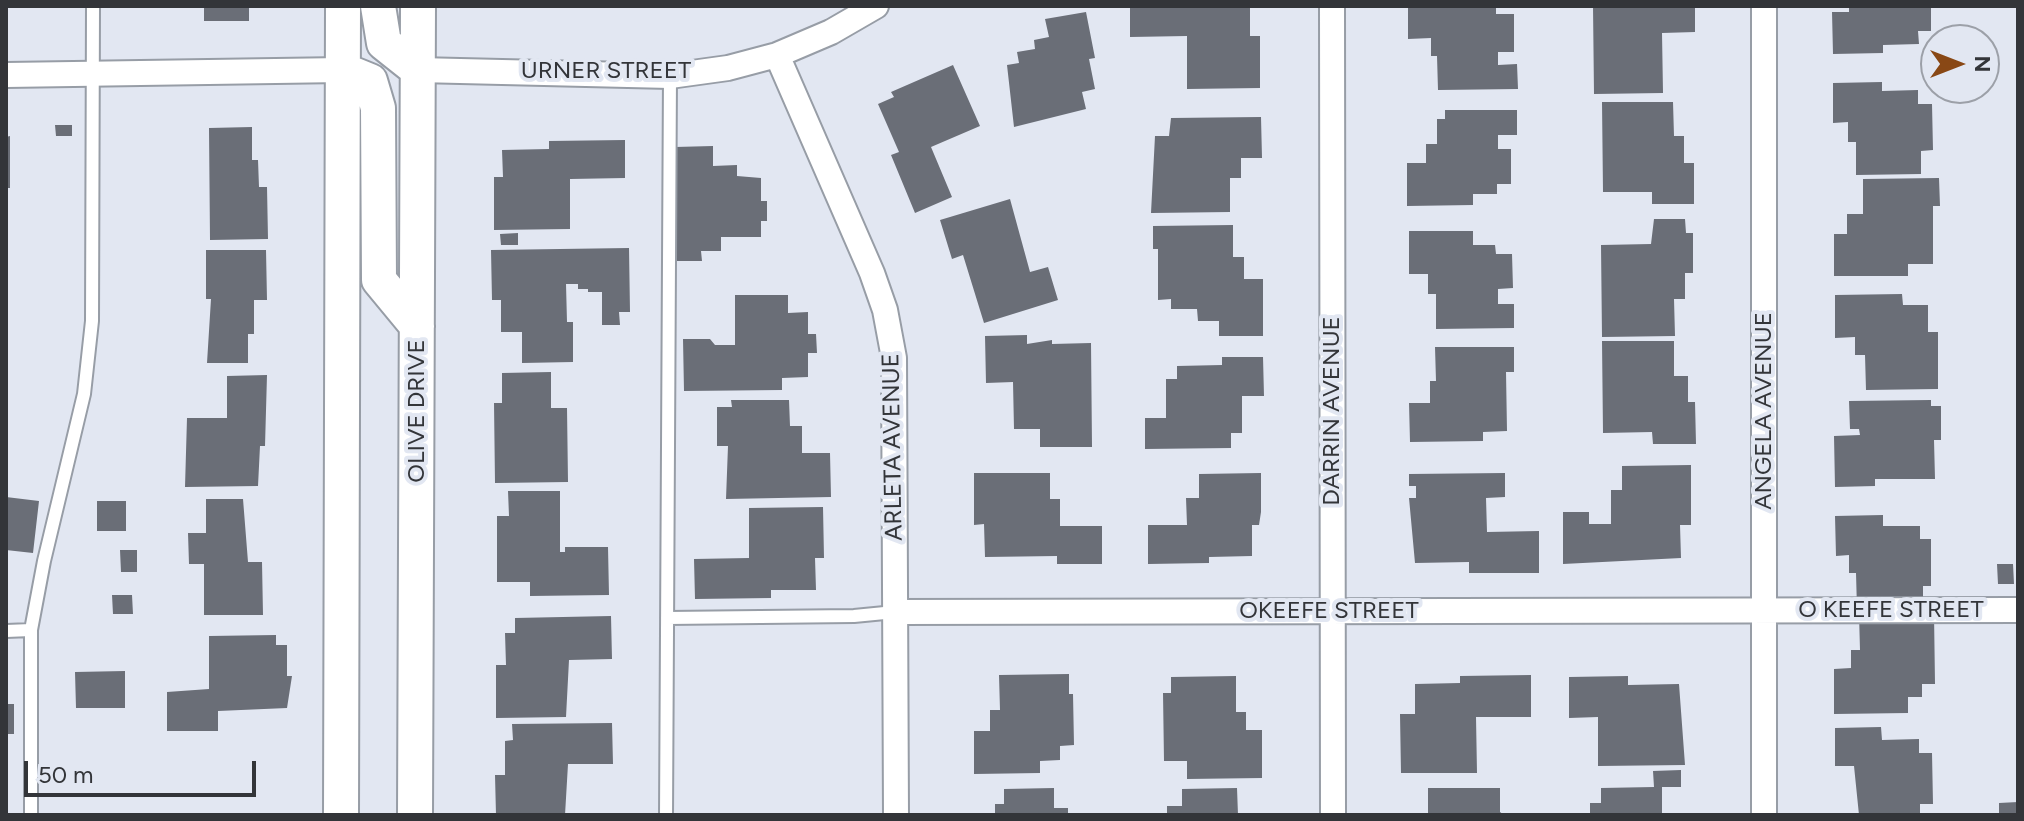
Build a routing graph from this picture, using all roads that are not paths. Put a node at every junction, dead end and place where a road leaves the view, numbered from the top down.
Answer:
1 (93, 6) edge
2 (343, 6) edge
3 (378, 6) edge
4 (418, 6) edge
5 (876, 6) edge
6 (1332, 6) edge
7 (1764, 6) edge
8 (777, 55) junction
9 (343, 70) junction
10 (418, 70) junction
11 (6, 75) edge
12 (93, 75) junction
13 (670, 76) junction
14 (417, 326) junction
15 (1764, 610) junction
16 (2018, 610) edge
17 (1332, 611) junction
18 (895, 612) junction
19 (667, 618) junction
20 (31, 630) junction
21 (6, 631) edge
22 (31, 815) edge
23 (341, 815) edge
24 (415, 815) edge
25 (666, 815) edge
26 (896, 815) edge
27 (1333, 815) edge
28 (1764, 815) edge

1 - 12 lane
2 - 9 main road
3 - 10 main road
4 - 10 main road, OLIVE DRIVE
5 - 8 street, URNER STREET
6 - 17 street, DARRIN AVENUE
7 - 15 street, ANGELA AVENUE
8 - 13 street, URNER STREET
8 - 18 street, ARLETA AVENUE
9 - 12 street
9 - 14 main road
9 - 23 main road
10 - 13 street, URNER STREET
10 - 14 main road, OLIVE DRIVE
11 - 12 street
12 - 20 lane
13 - 19 lane
14 - 24 main road, OLIVE DRIVE
15 - 16 street, O KEEFE STREET
15 - 17 street, OKEEFE STREET
15 - 28 street, ANGELA AVENUE
17 - 18 street, OKEEFE STREET
17 - 27 street, DARRIN AVENUE
18 - 19 lane
18 - 26 street, ARLETA AVENUE
19 - 25 lane
20 - 21 lane
20 - 22 lane

